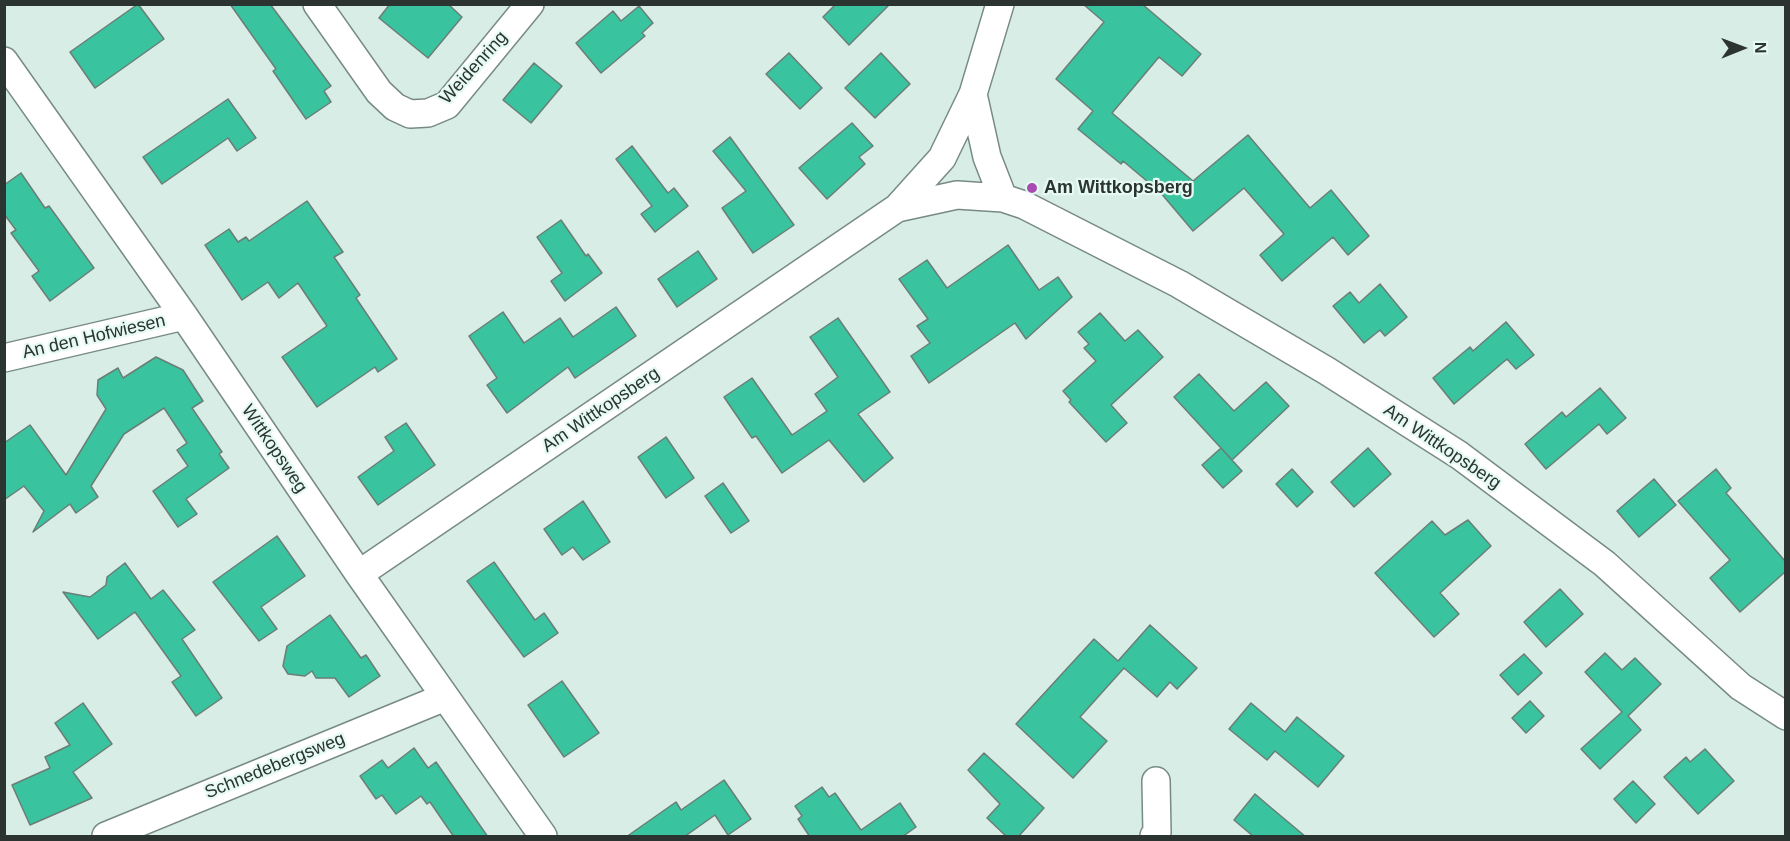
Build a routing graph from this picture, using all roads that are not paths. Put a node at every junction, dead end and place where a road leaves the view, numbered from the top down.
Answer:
1 (318, 4) edge
2 (530, 4) edge
3 (1000, 4) edge
4 (4, 61) edge
5 (973, 94) junction
6 (1003, 198) junction
7 (897, 208) junction
8 (184, 315) junction
9 (4, 358) edge
10 (359, 574) junction
11 (445, 697) junction
12 (1785, 716) edge
13 (1156, 781) dead end
14 (106, 837) edge
15 (543, 837) edge
16 (1154, 837) edge

1 - 2 street, Weidenring
3 - 5 street
4 - 8 street, Wittkopsweg
5 - 6 street
5 - 7 street
6 - 7 street, Am Wittkopsberg
6 - 12 street, Am Wittkopsberg
7 - 10 street, Am Wittkopsberg
8 - 9 street, An den Hofwiesen
8 - 10 street, Wittkopsweg
10 - 11 street, Wittkopsweg
11 - 14 street, Schnedebergsweg
11 - 15 street, Wittkopsweg
13 - 16 street

